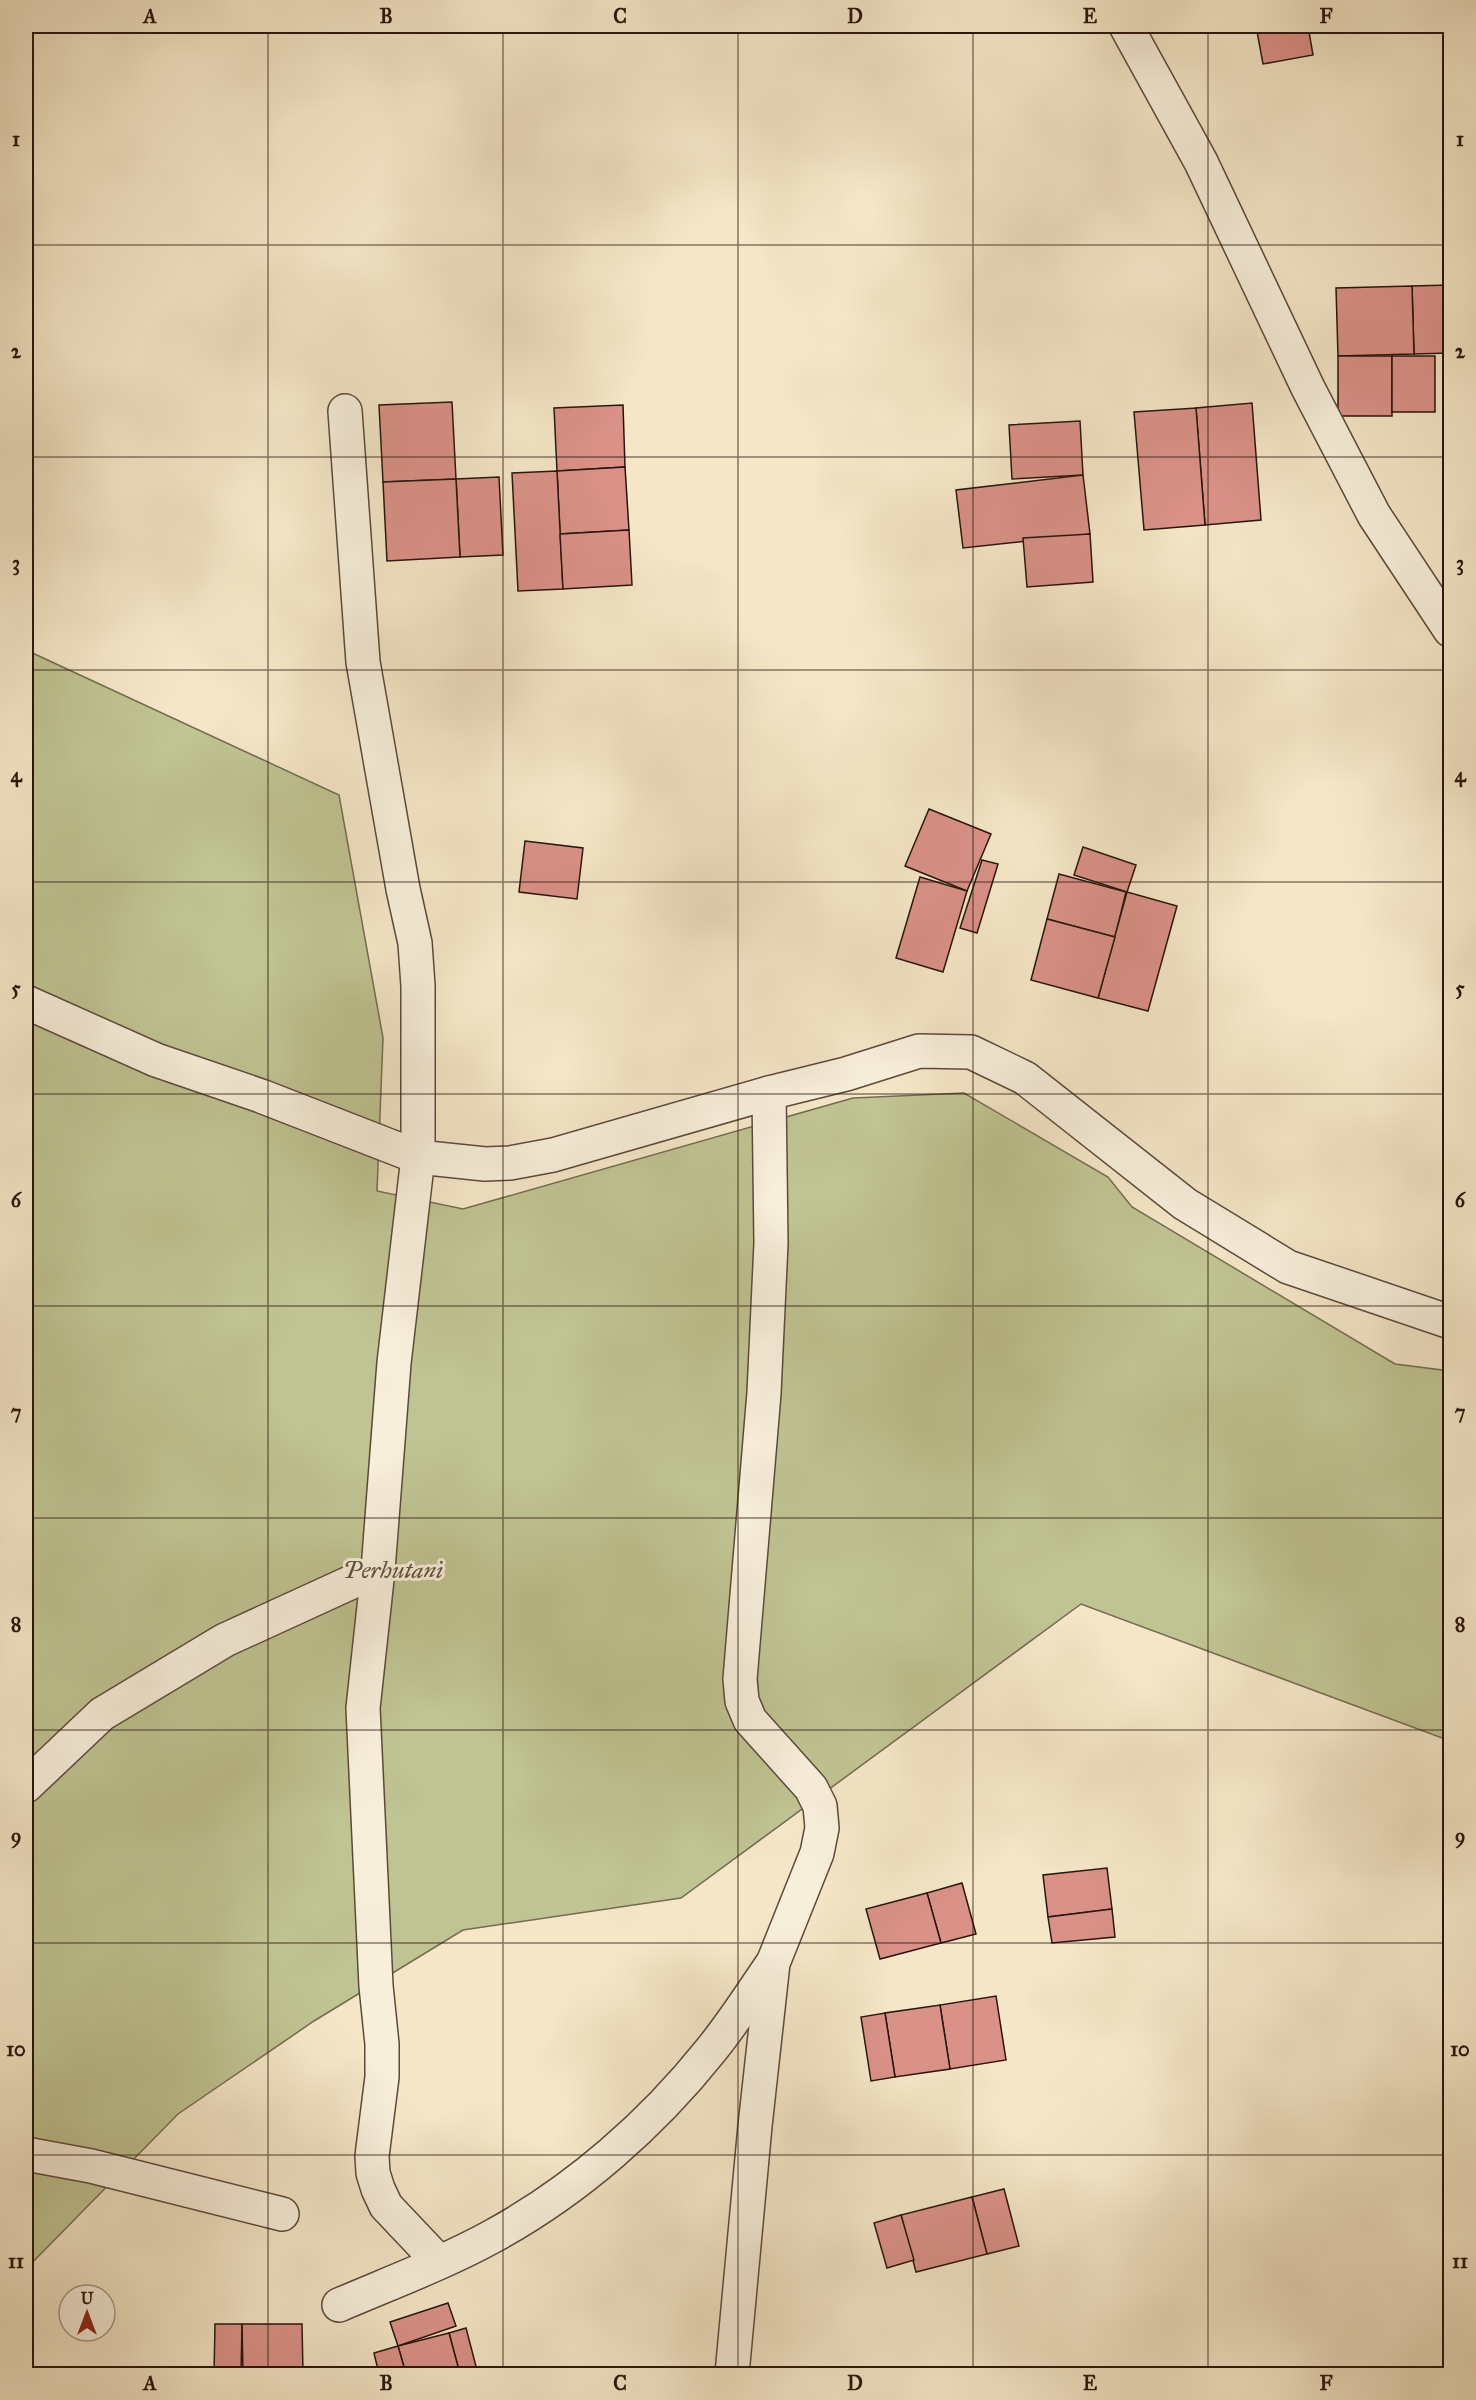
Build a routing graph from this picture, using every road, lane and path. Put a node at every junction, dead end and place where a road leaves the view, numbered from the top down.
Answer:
1 (1126, 26) edge
2 (345, 411) dead end
3 (1439, 598) edge
4 (1450, 630) edge
5 (26, 1002) edge
6 (770, 1093) junction
7 (418, 1156) junction
8 (1450, 1322) edge
9 (378, 1570) junction
10 (26, 1786) edge
11 (773, 1963) junction
12 (26, 2154) edge
13 (282, 2214) dead end
14 (439, 2262) junction
15 (339, 2305) dead end
16 (732, 2374) edge

1 - 3 street
2 - 7 street
3 - 4 street
5 - 7 street
6 - 7 street
6 - 8 street
6 - 11 street
7 - 9 street
9 - 10 street
9 - 14 street
11 - 14 street
11 - 16 street
12 - 13 street
14 - 15 street

